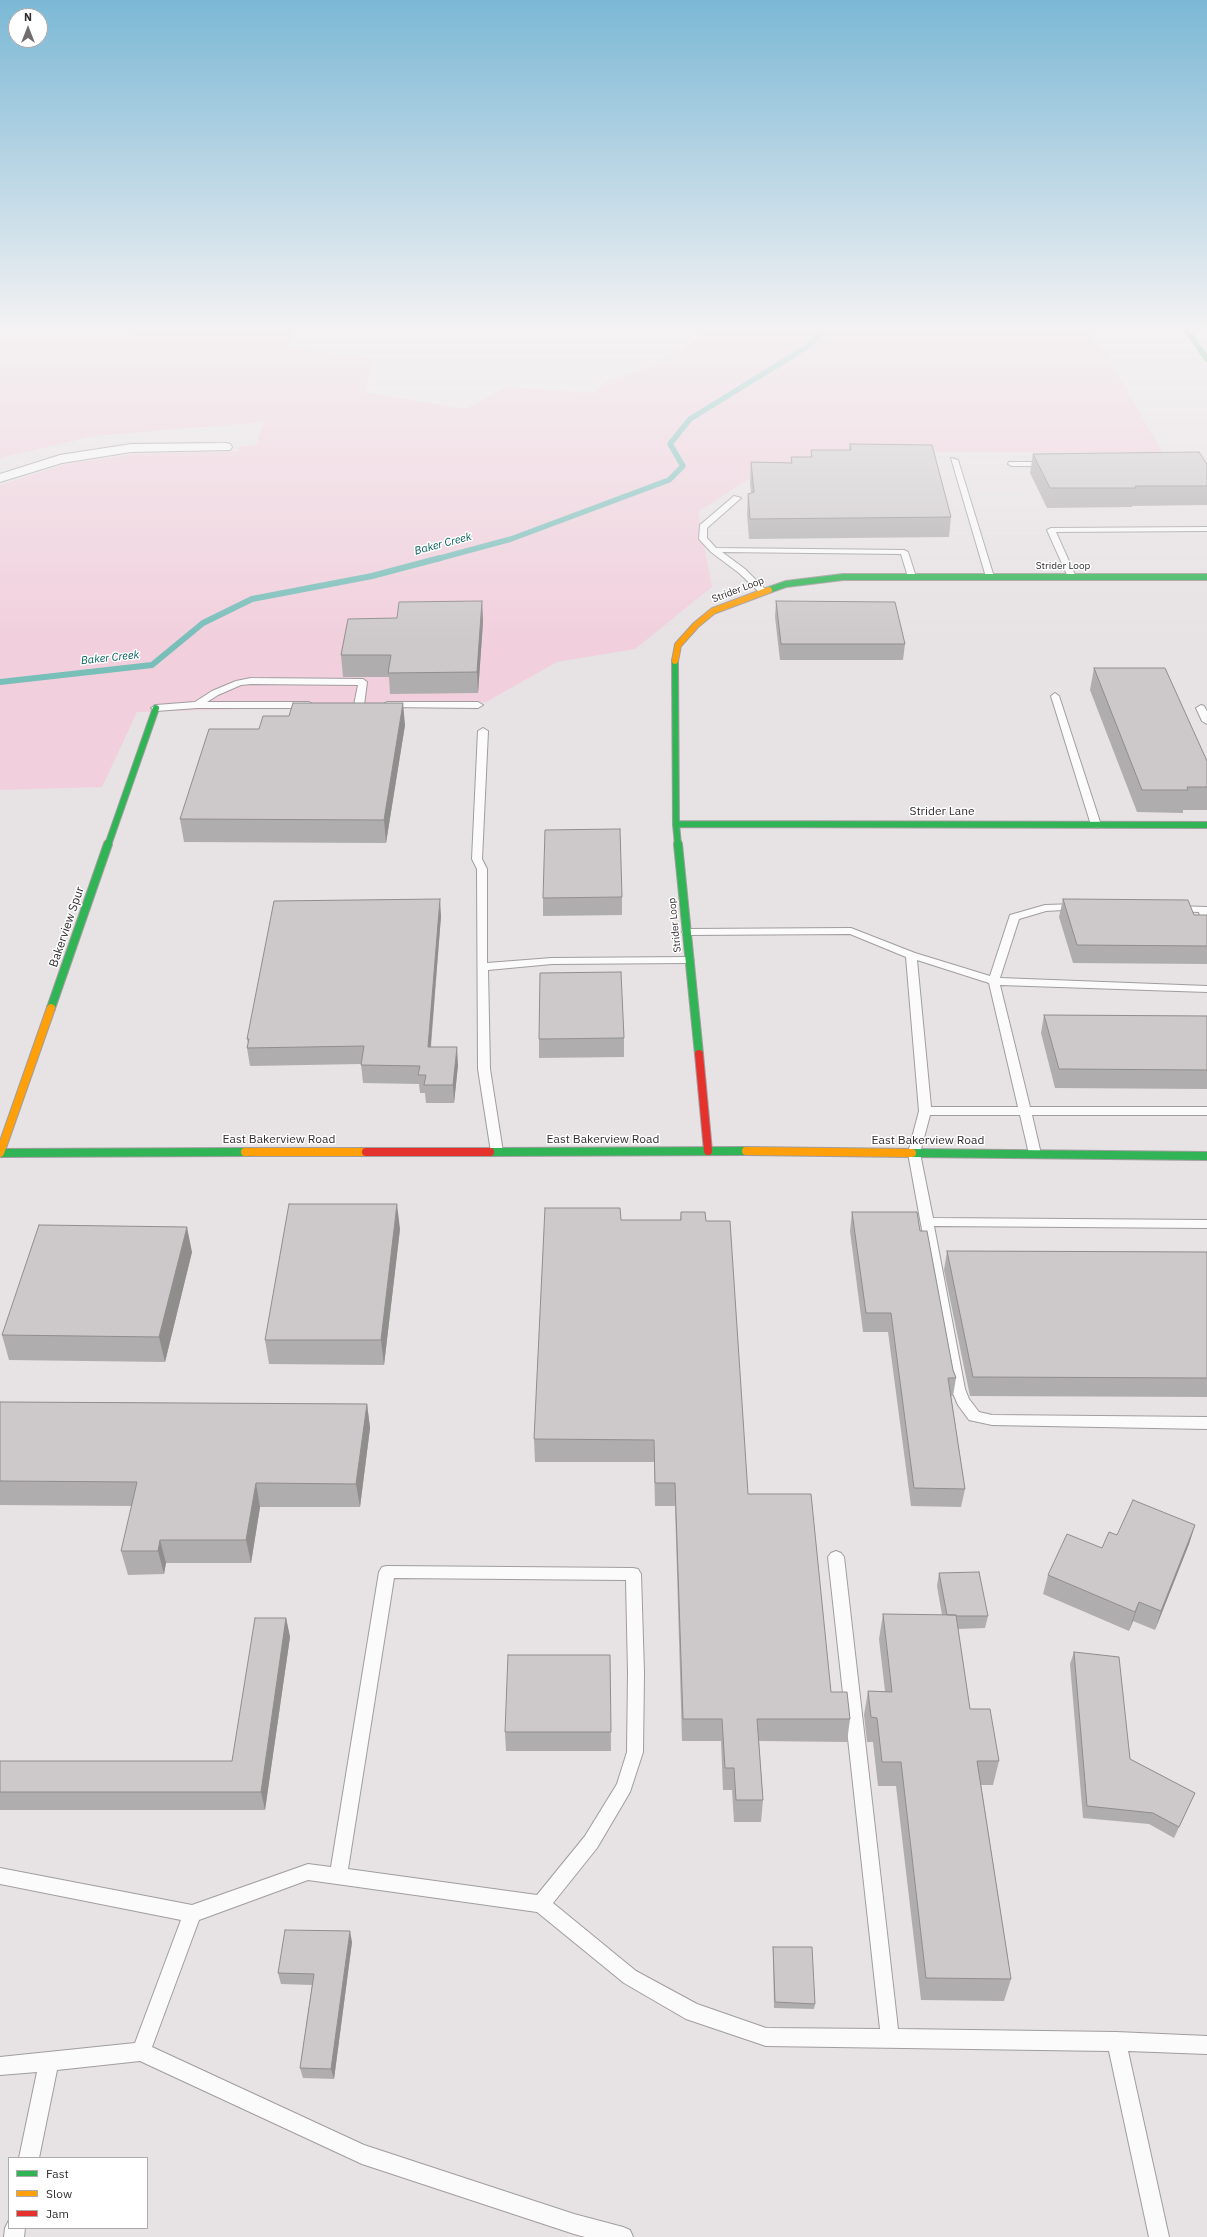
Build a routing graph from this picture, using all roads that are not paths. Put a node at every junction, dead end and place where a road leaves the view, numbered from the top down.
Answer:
1 (225, 447) dead end
2 (954, 460) dead end
3 (1012, 464) dead end
4 (1059, 464) edge
5 (0, 478) edge
6 (737, 498) dead end
7 (1207, 529) edge
8 (714, 550) junction
9 (912, 577) junction
10 (990, 577) junction
11 (1072, 577) junction
12 (1207, 577) edge
13 (763, 591) junction
14 (1055, 696) dead end
15 (197, 705) junction
16 (320, 705) edge
17 (478, 705) dead end
18 (156, 708) joint
19 (1201, 708) dead end
20 (1207, 721) edge
21 (483, 731) dead end
22 (676, 824) junction
23 (1096, 825) junction
24 (1207, 825) edge
25 (1087, 907) edge
26 (1164, 908) edge
27 (1207, 925) edge
28 (687, 932) junction
29 (911, 955) junction
30 (690, 960) junction
31 (482, 967) junction
32 (994, 981) junction
33 (1207, 989) edge
34 (925, 1111) junction
35 (1024, 1111) junction
36 (1207, 1111) edge
37 (708, 1151) junction
38 (497, 1152) junction
39 (0, 1153) edge
40 (914, 1153) junction
41 (1035, 1154) junction
42 (1207, 1156) edge
43 (927, 1222) junction
44 (1207, 1224) edge
45 (1207, 1423) edge
46 (836, 1557) dead end
47 (0, 1876) edge
48 (338, 1877) junction
49 (541, 1904) junction
50 (192, 1914) junction
51 (890, 2038) junction
52 (1116, 2042) junction
53 (1207, 2045) edge
54 (141, 2052) junction
55 (49, 2061) junction
56 (0, 2066) edge
57 (29, 2157) edge
58 (623, 2237) edge
59 (1159, 2237) edge

1 - 5 street
2 - 10 lane
3 - 4 lane
6 - 8 lane
7 - 11 lane
8 - 9 lane
8 - 13 lane
9 - 10 street, Strider Loop
9 - 13 street, Strider Loop
10 - 11 street, Strider Loop
11 - 12 street, Strider Loop
13 - 22 street, Strider Loop
14 - 23 lane
15 - 16 lane
15 - 17 lane
15 - 18 lane
18 - 39 street, Bakerview Spur
19 - 20 lane
21 - 31 lane
22 - 23 street, Strider Lane
22 - 28 street, Strider Loop
23 - 24 street, Strider Lane
25 - 32 lane
26 - 27 lane
28 - 29 lane
28 - 30 street, Strider Loop
29 - 32 lane
29 - 34 lane
30 - 31 lane
30 - 37 street, Strider Loop
31 - 38 lane
32 - 33 lane
32 - 35 lane
34 - 35 lane
34 - 40 lane
35 - 36 lane
35 - 41 lane
37 - 38 street, East Bakerview Road
37 - 40 street, East Bakerview Road
38 - 39 street, East Bakerview Road
40 - 41 street, East Bakerview Road
40 - 43 lane
41 - 42 street, East Bakerview Road
43 - 44 lane
43 - 45 lane
46 - 51 lane
47 - 50 lane
48 - 49 lane
48 - 49 lane
48 - 50 lane
49 - 51 lane
50 - 54 lane
51 - 52 lane
52 - 53 lane
52 - 59 lane
54 - 55 lane
54 - 58 lane
55 - 56 lane
55 - 57 lane

